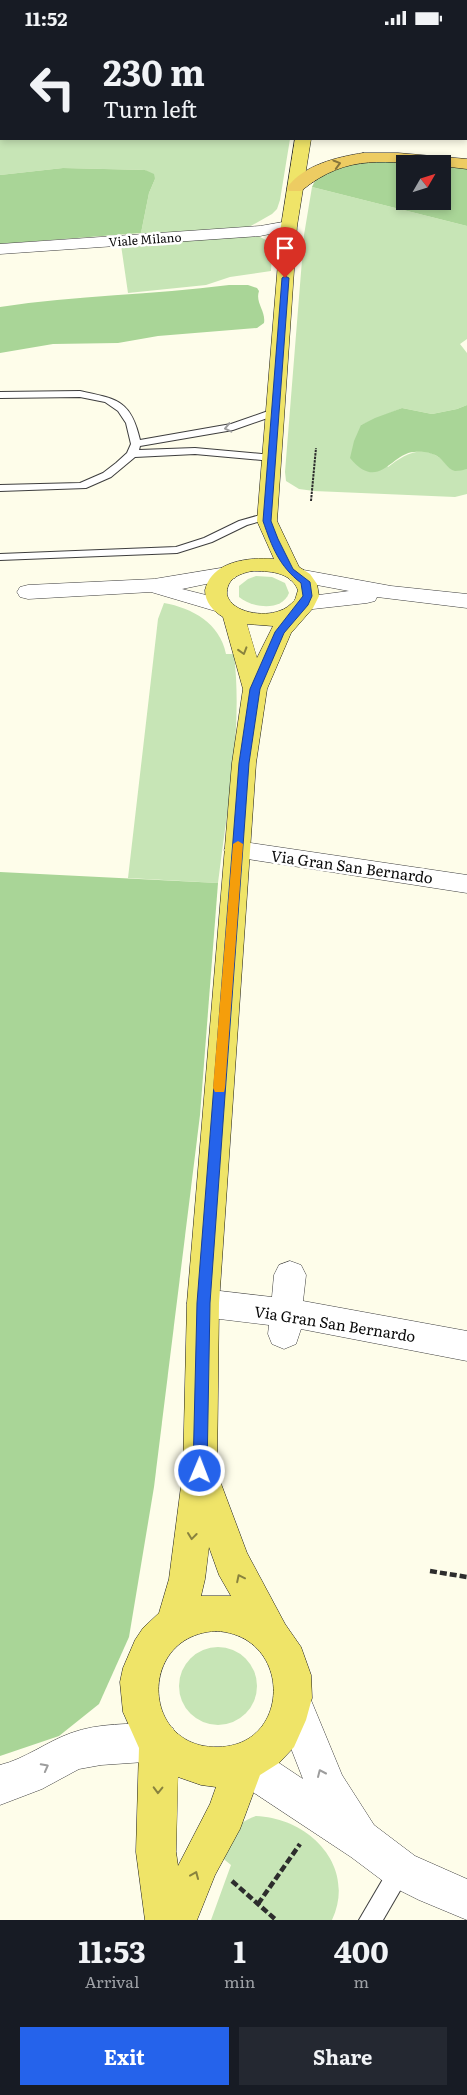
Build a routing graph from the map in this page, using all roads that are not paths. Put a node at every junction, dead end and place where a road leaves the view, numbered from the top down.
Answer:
1 (303, 140) edge
2 (467, 164) edge
3 (295, 188) junction
4 (289, 226) junction
5 (0, 249) edge
6 (0, 395) edge
7 (275, 412) junction
8 (134, 449) junction
9 (272, 458) junction
10 (0, 488) edge
11 (267, 519) junction
12 (0, 557) edge
13 (228, 573) junction
14 (294, 573) junction
15 (143, 587) junction
16 (28, 592) dead end
17 (391, 593) junction
18 (467, 601) edge
19 (300, 607) junction
20 (227, 610) junction
21 (255, 689) junction
22 (237, 850) junction
23 (467, 884) edge
24 (290, 1275) dead end
25 (203, 1303) junction
26 (284, 1323) junction
27 (467, 1346) edge
28 (200, 1471) junction
29 (175, 1623) junction
30 (272, 1636) junction
31 (292, 1702) junction
32 (159, 1742) junction
33 (244, 1763) junction
34 (0, 1785) edge
35 (365, 1843) junction
36 (401, 1870) junction
37 (467, 1900) edge
38 (166, 1920) edge
39 (176, 1920) edge
40 (370, 1920) edge

1 - 3 main road
3 -> 2 highway
3 - 4 main road
4 - 5 street, Viale Milano
4 - 7 main road
6 - 8 lane
7 -> 8 lane
7 - 9 main road
8 - 9 lane
8 - 10 lane
9 - 11 main road
11 - 12 lane
11 - 13 main road
11 - 14 main road
13 - 14 main road
13 - 15 street
13 - 20 main road
14 - 17 street
14 - 19 main road
15 - 16 street
15 - 20 street
17 - 18 street
17 - 19 street
19 - 20 main road
19 - 21 main road
20 -> 21 main road
21 - 22 main road
22 - 23 street, Via Gran San Bernardo
22 - 25 main road
24 - 26 street
25 - 26 street, Via Gran San Bernardo
25 - 28 main road
26 - 27 street, Via Gran San Bernardo
28 -> 29 main road
30 -> 28 main road
29 - 30 main road
29 - 32 main road
30 - 31 main road
31 - 33 main road
35 -> 31 street
32 - 33 main road
34 -> 32 street
32 -> 38 main road
33 - 35 street
39 -> 33 main road
35 - 36 street
36 - 37 street
36 - 40 lane

